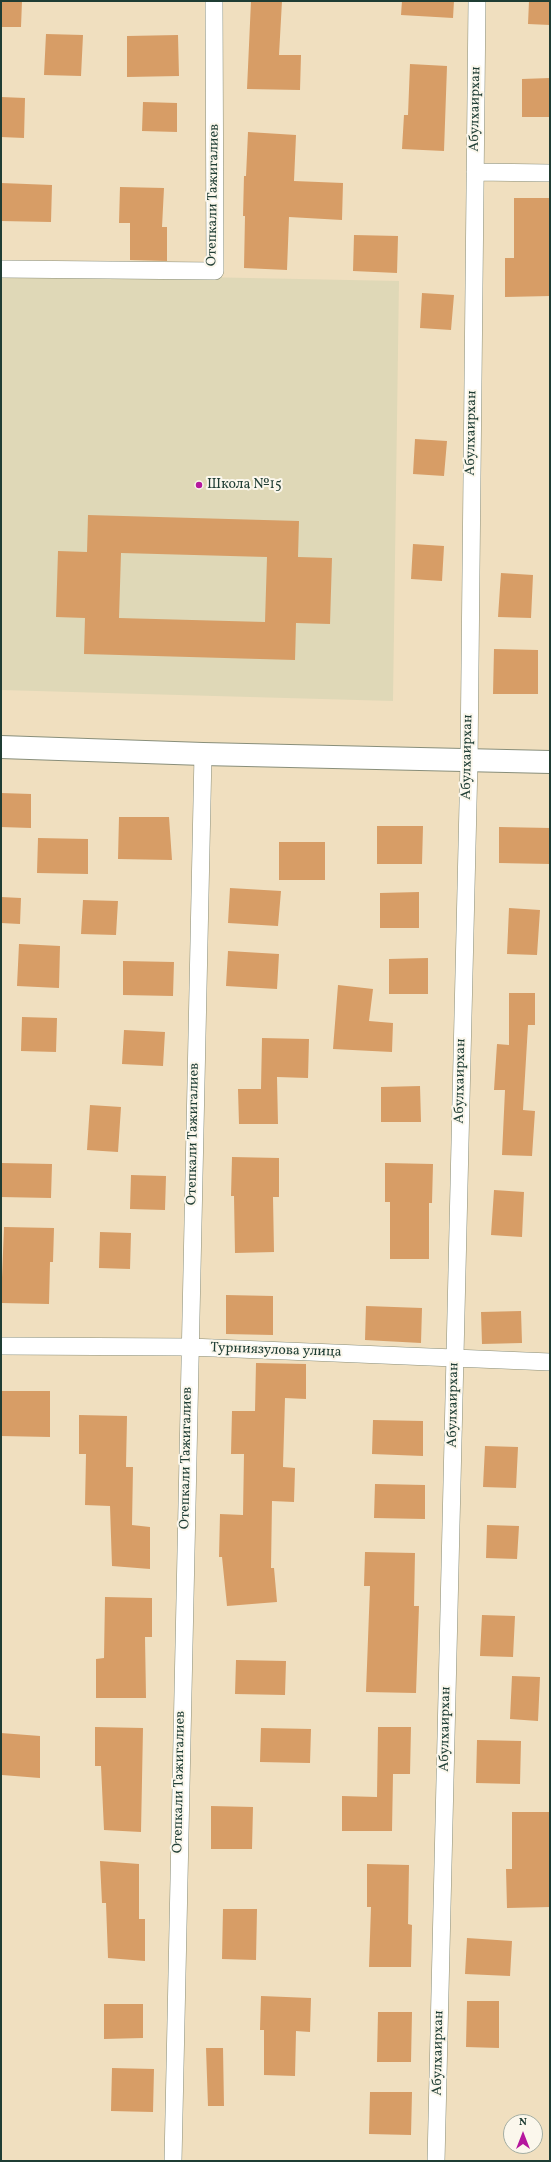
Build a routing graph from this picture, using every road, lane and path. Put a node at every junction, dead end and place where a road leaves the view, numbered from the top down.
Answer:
1 (214, 1) edge
2 (477, 1) edge
3 (475, 172) junction
4 (550, 173) edge
5 (1, 270) edge
6 (1, 747) edge
7 (203, 754) junction
8 (469, 760) junction
9 (550, 762) edge
10 (1, 1346) edge
11 (190, 1347) junction
12 (455, 1358) junction
13 (550, 1362) edge
14 (173, 2161) edge
15 (436, 2161) edge

1 - 5 street, Отепкали Тажигалиев
2 - 3 street, Абулхаирхан
3 - 4 street
3 - 8 street, Абулхаирхан
6 - 7 street
7 - 8 street
7 - 11 street, Отепкали Тажигалиев
8 - 9 street
8 - 12 street, Абулхаирхан
10 - 11 street, Турниязулова улица
11 - 12 street, Турниязулова улица
11 - 14 street, Отепкали Тажигалиев
12 - 13 street, Турниязулова улица
12 - 15 street, Абулхаирхан

